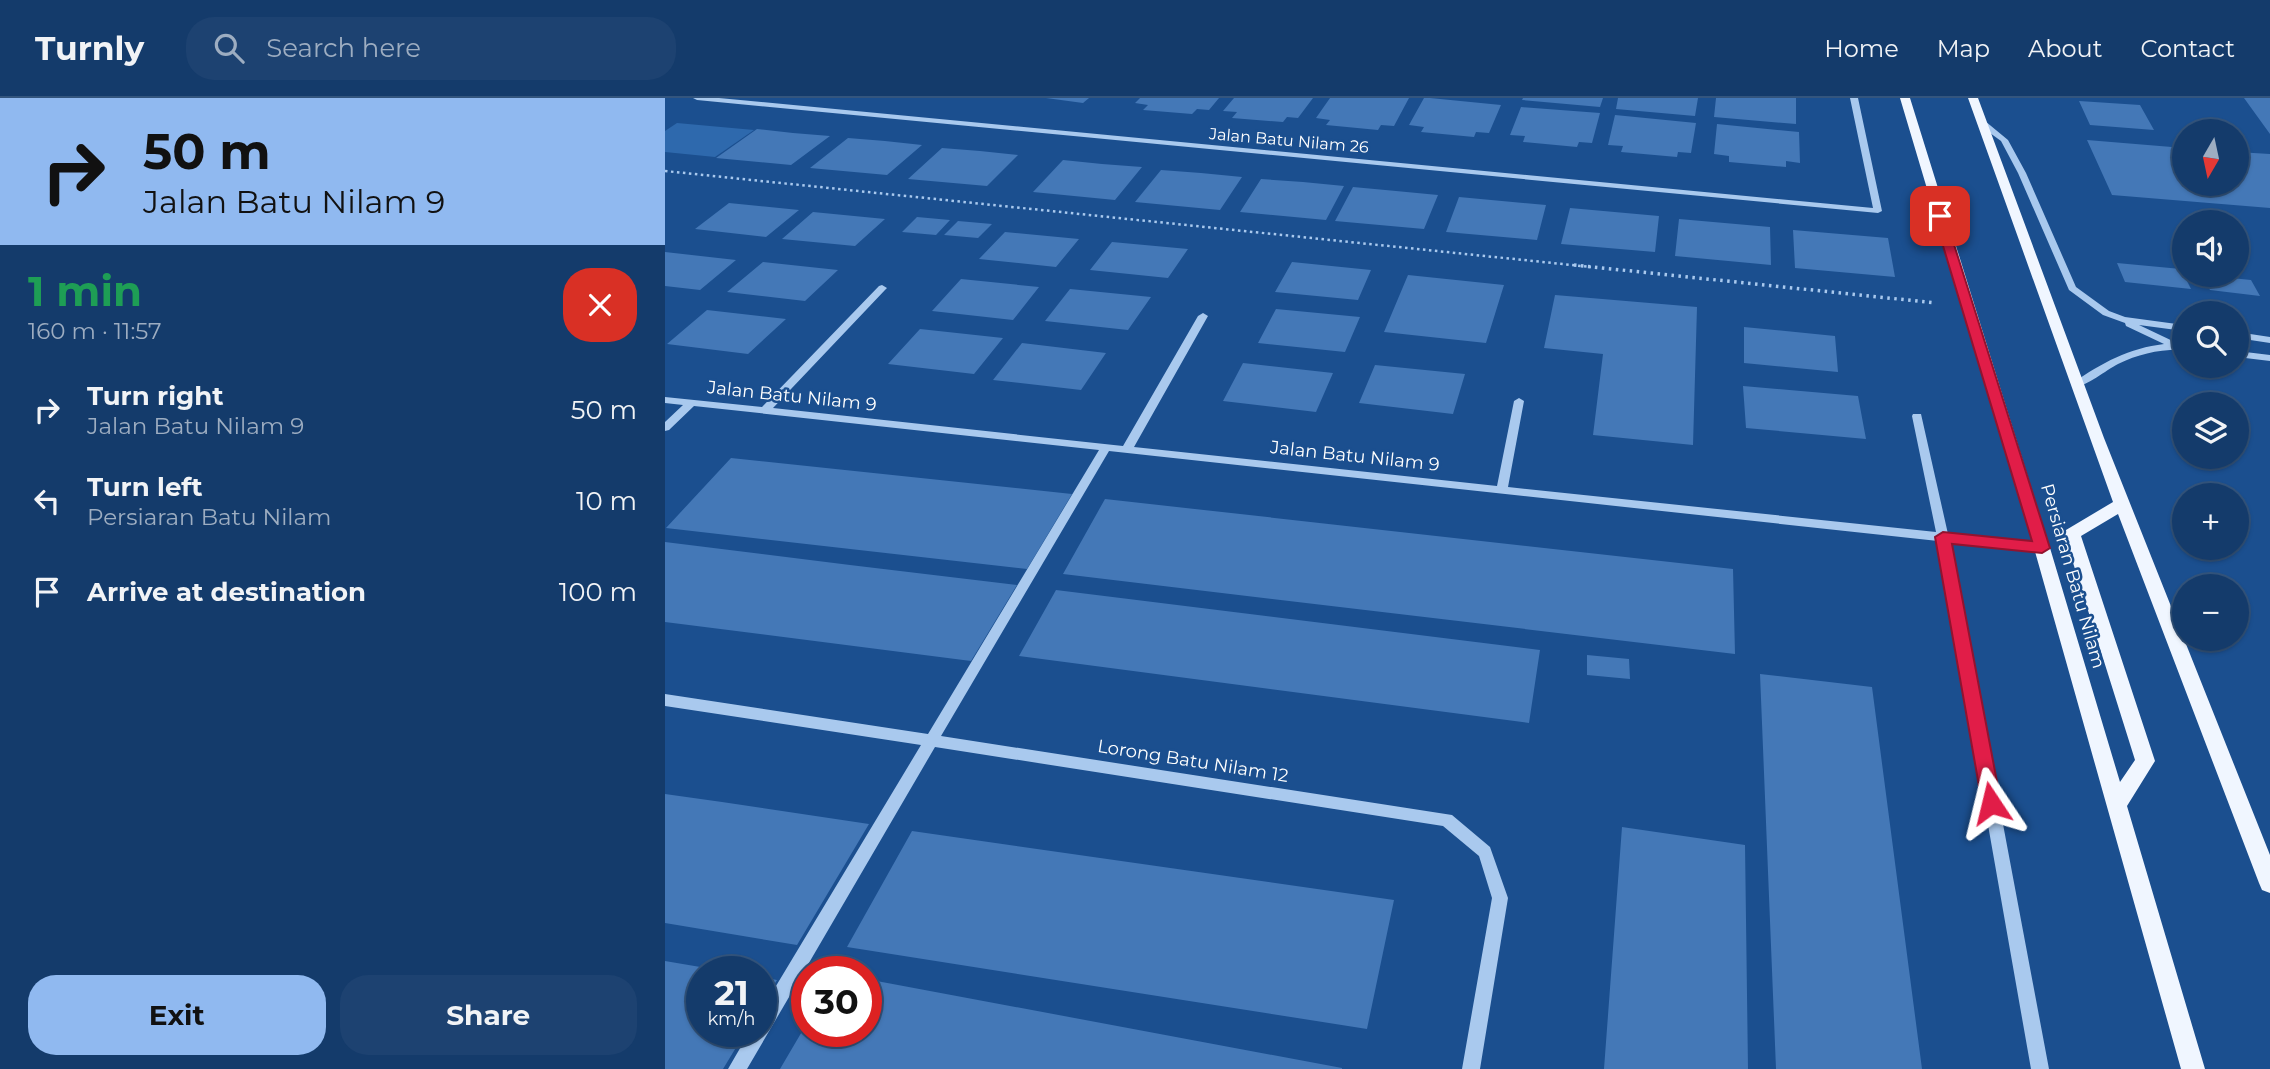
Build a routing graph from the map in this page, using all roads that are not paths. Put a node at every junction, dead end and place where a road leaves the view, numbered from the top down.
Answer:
1 (697, 98) edge
2 (1854, 98) edge
3 (1905, 98) edge
4 (1973, 98) edge
5 (1982, 123) junction
6 (882, 288) dead end
7 (1203, 316) dead end
8 (2123, 320) junction
9 (2172, 326) edge
10 (2249, 337) edge
11 (2270, 340) edge
12 (2172, 343) edge
13 (2172, 348) edge
14 (2249, 355) edge
15 (2270, 358) edge
16 (2077, 385) junction
17 (665, 400) edge
18 (1519, 401) dead end
19 (691, 403) junction
20 (764, 411) junction
21 (1917, 416) dead end
22 (665, 428) edge
23 (1105, 447) junction
24 (1126, 449) junction
25 (1502, 490) junction
26 (2122, 504) junction
27 (1943, 537) junction
28 (2042, 548) junction
29 (665, 701) edge
30 (932, 740) junction
31 (2116, 805) junction
32 (2270, 883) edge
33 (777, 1000) edge
34 (750, 1047) edge
35 (737, 1069) edge
36 (1471, 1069) edge
37 (2040, 1069) edge
38 (2193, 1069) edge

1 - 2 street, Jalan Batu Nilam 26
3 - 28 main road, Persiaran Batu Nilam
4 - 5 main road
5 - 8 street
5 - 16 main road
6 - 20 street
7 - 24 street
8 - 9 street
8 - 12 lane
10 - 11 street
13 - 16 street
14 - 15 street
16 - 26 main road
17 - 19 street, Jalan Batu Nilam 9
18 - 25 street
19 - 20 street, Jalan Batu Nilam 9
19 - 22 street
20 - 23 street, Jalan Batu Nilam 9
21 - 27 street
23 - 24 street, Jalan Batu Nilam 9
23 - 30 street
24 - 25 street, Jalan Batu Nilam 9
25 - 27 street, Jalan Batu Nilam 9
26 - 31 main road
26 - 32 main road
27 - 28 street, Jalan Batu Nilam 9
27 - 37 street
28 - 31 main road, Persiaran Batu Nilam
29 - 30 street, Lorong Batu Nilam 12
30 - 33 street
30 - 36 street, Lorong Batu Nilam 12
31 - 38 main road, Persiaran Batu Nilam
34 - 35 street

